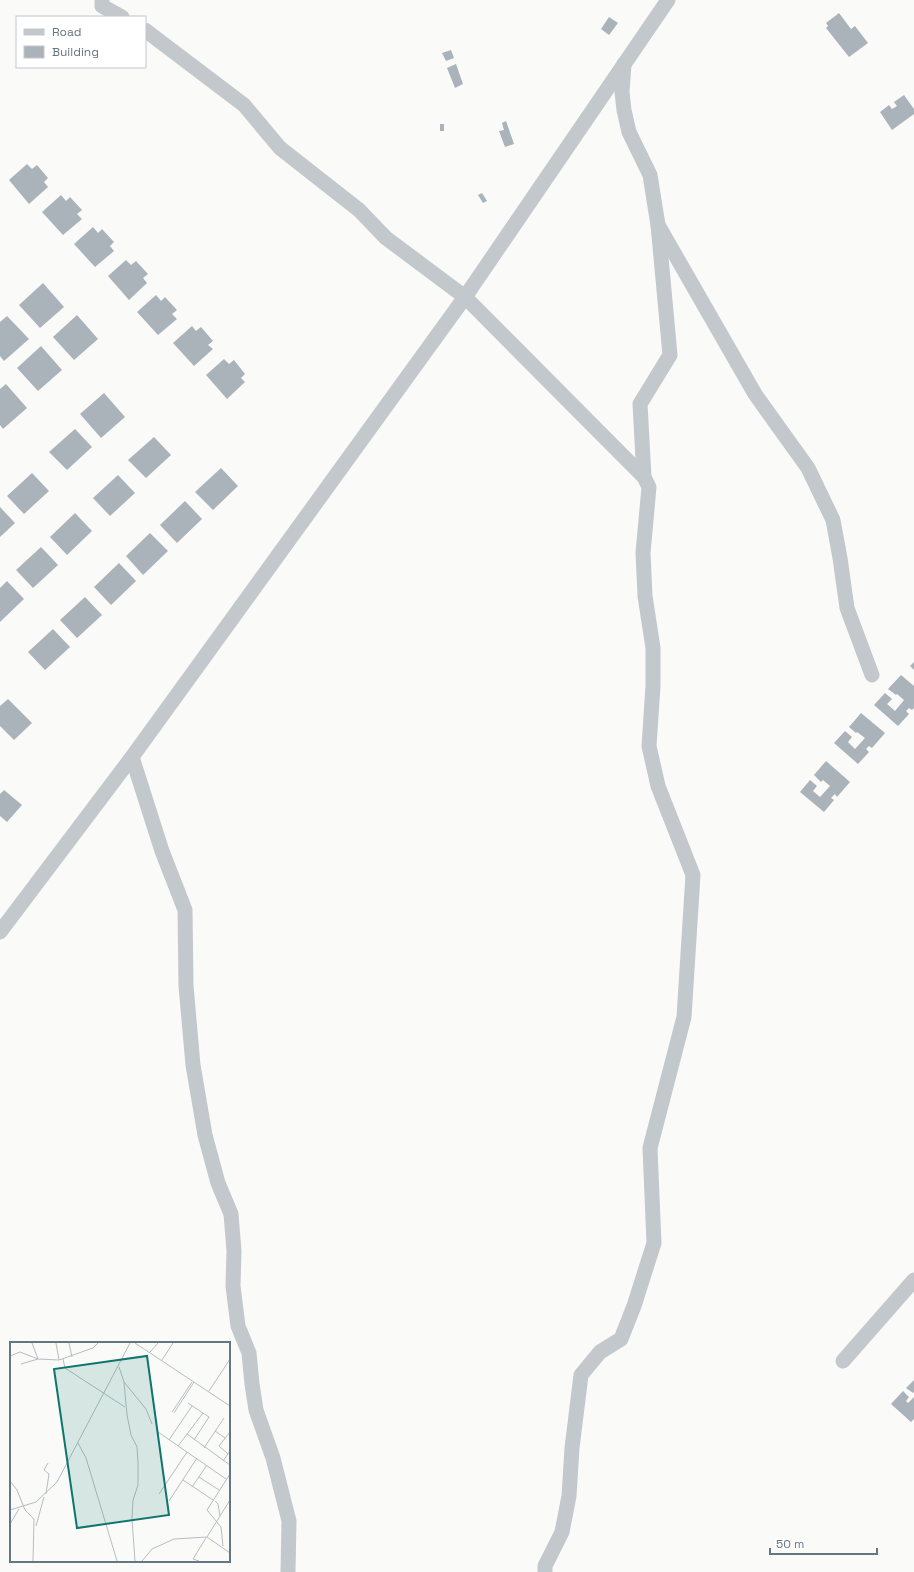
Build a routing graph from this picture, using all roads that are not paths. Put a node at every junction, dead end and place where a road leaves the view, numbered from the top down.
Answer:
1 (102, 0) edge
2 (668, 0) edge
3 (120, 16) edge
4 (146, 31) edge
5 (624, 63) junction
6 (658, 224) junction
7 (465, 297) junction
8 (644, 478) junction
9 (872, 675) dead end
10 (132, 757) junction
11 (0, 932) edge
12 (914, 1280) edge
13 (843, 1361) dead end
14 (288, 1572) edge
15 (545, 1572) edge

1 - 3 street
2 - 5 street
4 - 7 street
5 - 6 street
5 - 7 street
6 - 8 street
6 - 9 street
7 - 8 street
7 - 10 street
8 - 15 street
10 - 11 street
10 - 14 street
12 - 13 street

